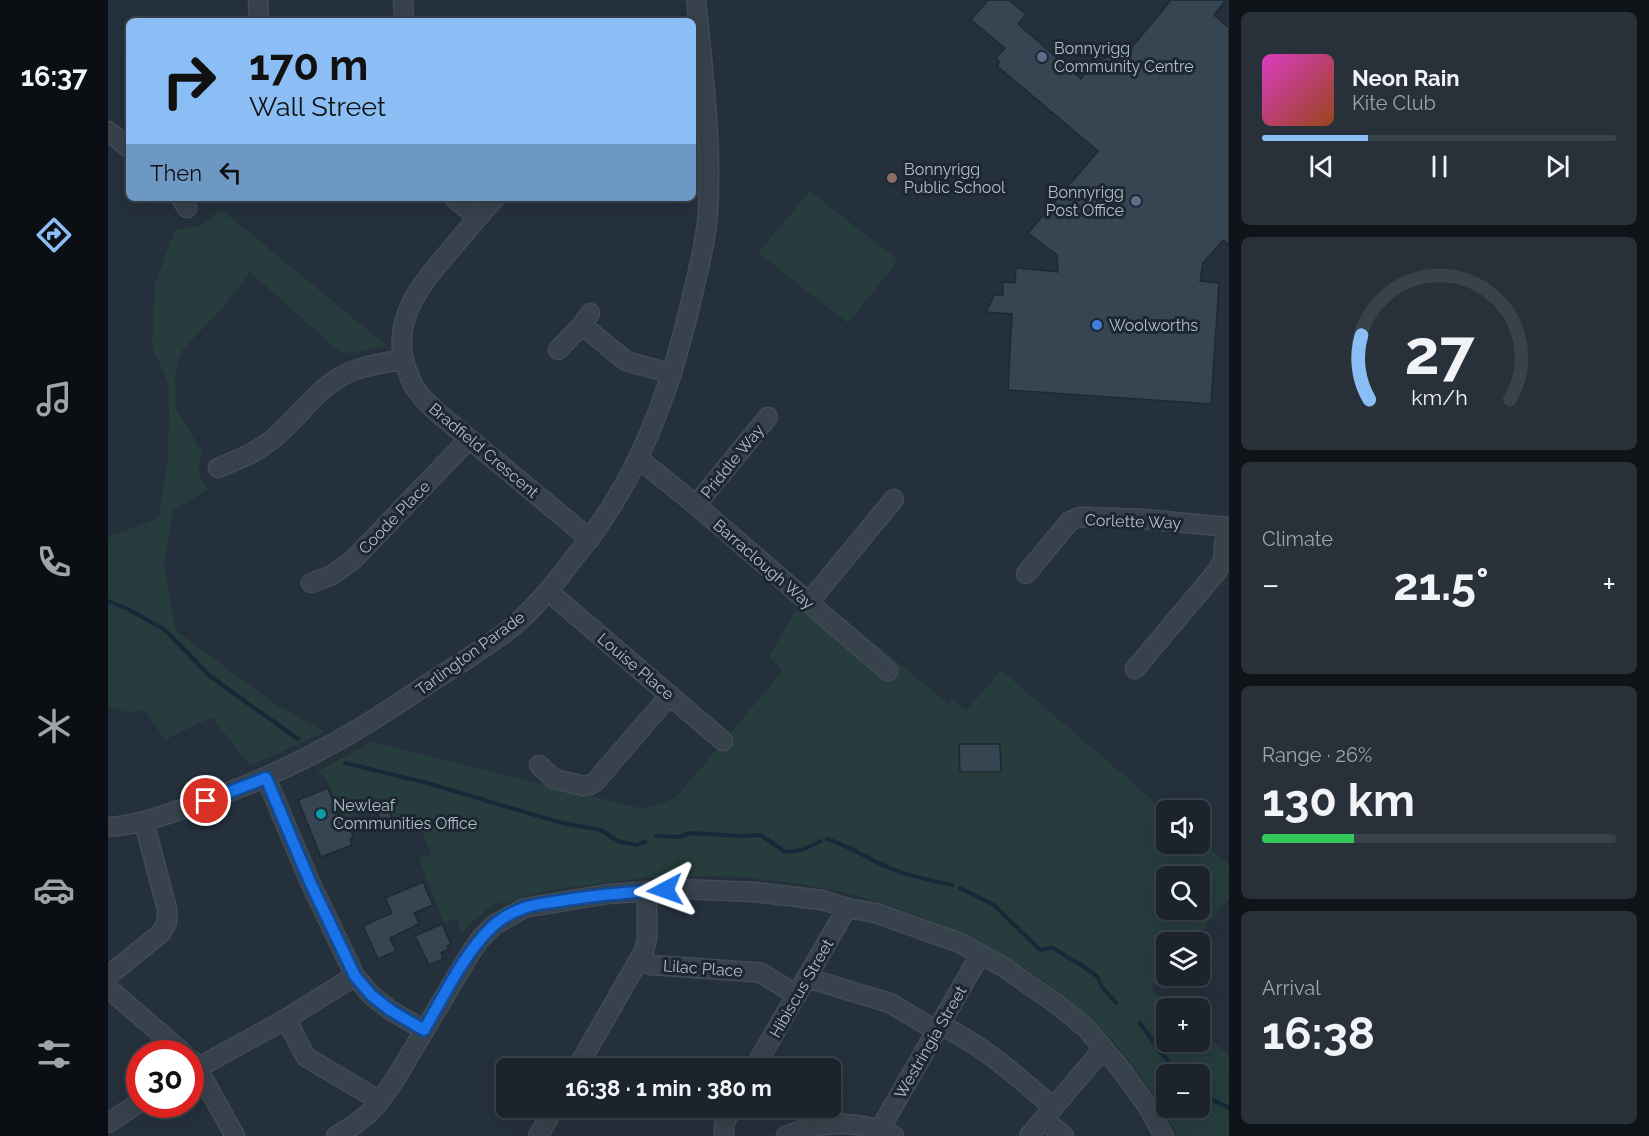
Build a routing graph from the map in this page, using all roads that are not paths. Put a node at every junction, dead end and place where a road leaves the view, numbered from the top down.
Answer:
1 (258, 0) edge
2 (403, 0) edge
3 (696, 0) edge
4 (259, 18) edge
5 (404, 18) edge
6 (701, 122) edge
7 (108, 131) edge
8 (126, 146) edge
9 (458, 201) edge
10 (492, 201) edge
11 (478, 218) junction
12 (558, 350) dead end
13 (402, 359) junction
14 (672, 374) junction
15 (768, 417) dead end
16 (469, 439) junction
17 (639, 459) junction
18 (218, 468) dead end
19 (894, 499) dead end
20 (696, 505) junction
21 (1227, 527) edge
22 (590, 539) junction
23 (1026, 574) dead end
24 (311, 583) dead end
25 (549, 592) junction
26 (809, 602) junction
27 (1135, 669) dead end
28 (888, 671) dead end
29 (670, 695) junction
30 (723, 741) dead end
31 (539, 765) dead end
32 (266, 778) junction
33 (144, 822) junction
34 (108, 828) edge
35 (647, 891) junction
36 (847, 908) junction
37 (980, 955) junction
38 (640, 959) junction
39 (108, 976) edge
40 (355, 976) junction
41 (807, 978) junction
42 (108, 988) edge
43 (797, 995) junction
44 (286, 1019) junction
45 (939, 1028) junction
46 (424, 1030) junction
47 (168, 1040) edge
48 (1103, 1049) junction
49 (584, 1058) edge
50 (760, 1058) edge
51 (204, 1061) edge
52 (204, 1085) edge
53 (380, 1101) junction
54 (126, 1111) edge
55 (1048, 1113) junction
56 (549, 1118) edge
57 (727, 1118) edge
58 (108, 1123) edge
59 (887, 1132) edge
60 (235, 1136) edge
61 (336, 1136) edge
62 (538, 1136) edge
63 (724, 1136) edge
64 (786, 1136) edge
65 (1029, 1136) edge
66 (1064, 1136) edge
67 (1164, 1136) edge

1 - 4 street
2 - 5 street
3 - 6 street, Tarlington Parade
6 - 14 street, Tarlington Parade
7 - 8 street
9 - 11 street
10 - 11 street, Bradfield Crescent
11 - 13 street, Bradfield Crescent
12 - 14 street
13 - 16 street, Bradfield Crescent
13 - 18 street
14 - 17 street, Tarlington Parade
15 - 20 street, Priddle Way
16 - 22 street, Bradfield Crescent
16 - 24 street, Coode Place
17 - 20 street, Barraclough Way
17 - 22 street, Tarlington Parade
19 - 26 street
20 - 26 street, Barraclough Way
21 - 23 street, Corlette Way
21 - 27 street
22 - 25 street, Tarlington Parade
25 - 29 street, Louise Place
25 - 32 street, Tarlington Parade
26 - 28 street, Barraclough Way
29 - 30 street, Louise Place
29 - 31 street
32 - 33 street, Tarlington Parade
32 - 40 street
33 - 34 street, Tarlington Parade
33 - 39 street
35 - 36 street
35 - 38 street
35 - 46 street
36 - 37 street
36 - 41 street, Hibiscus Street
37 - 45 street, Westringia Street
37 - 48 street
38 - 43 street, Lilac Place
38 - 49 street
40 - 44 street
40 - 46 street
41 - 43 street, Hibiscus Street
41 - 45 street
42 - 47 street
43 - 50 street, Hibiscus Street
44 - 51 street
44 - 53 street
45 - 55 street
45 - 59 street, Westringia Street
46 - 53 street
48 - 55 street
48 - 67 street
52 - 60 street
53 - 61 street
54 - 58 street
55 - 65 street
55 - 66 street
56 - 62 street
57 - 63 street
59 - 64 street

